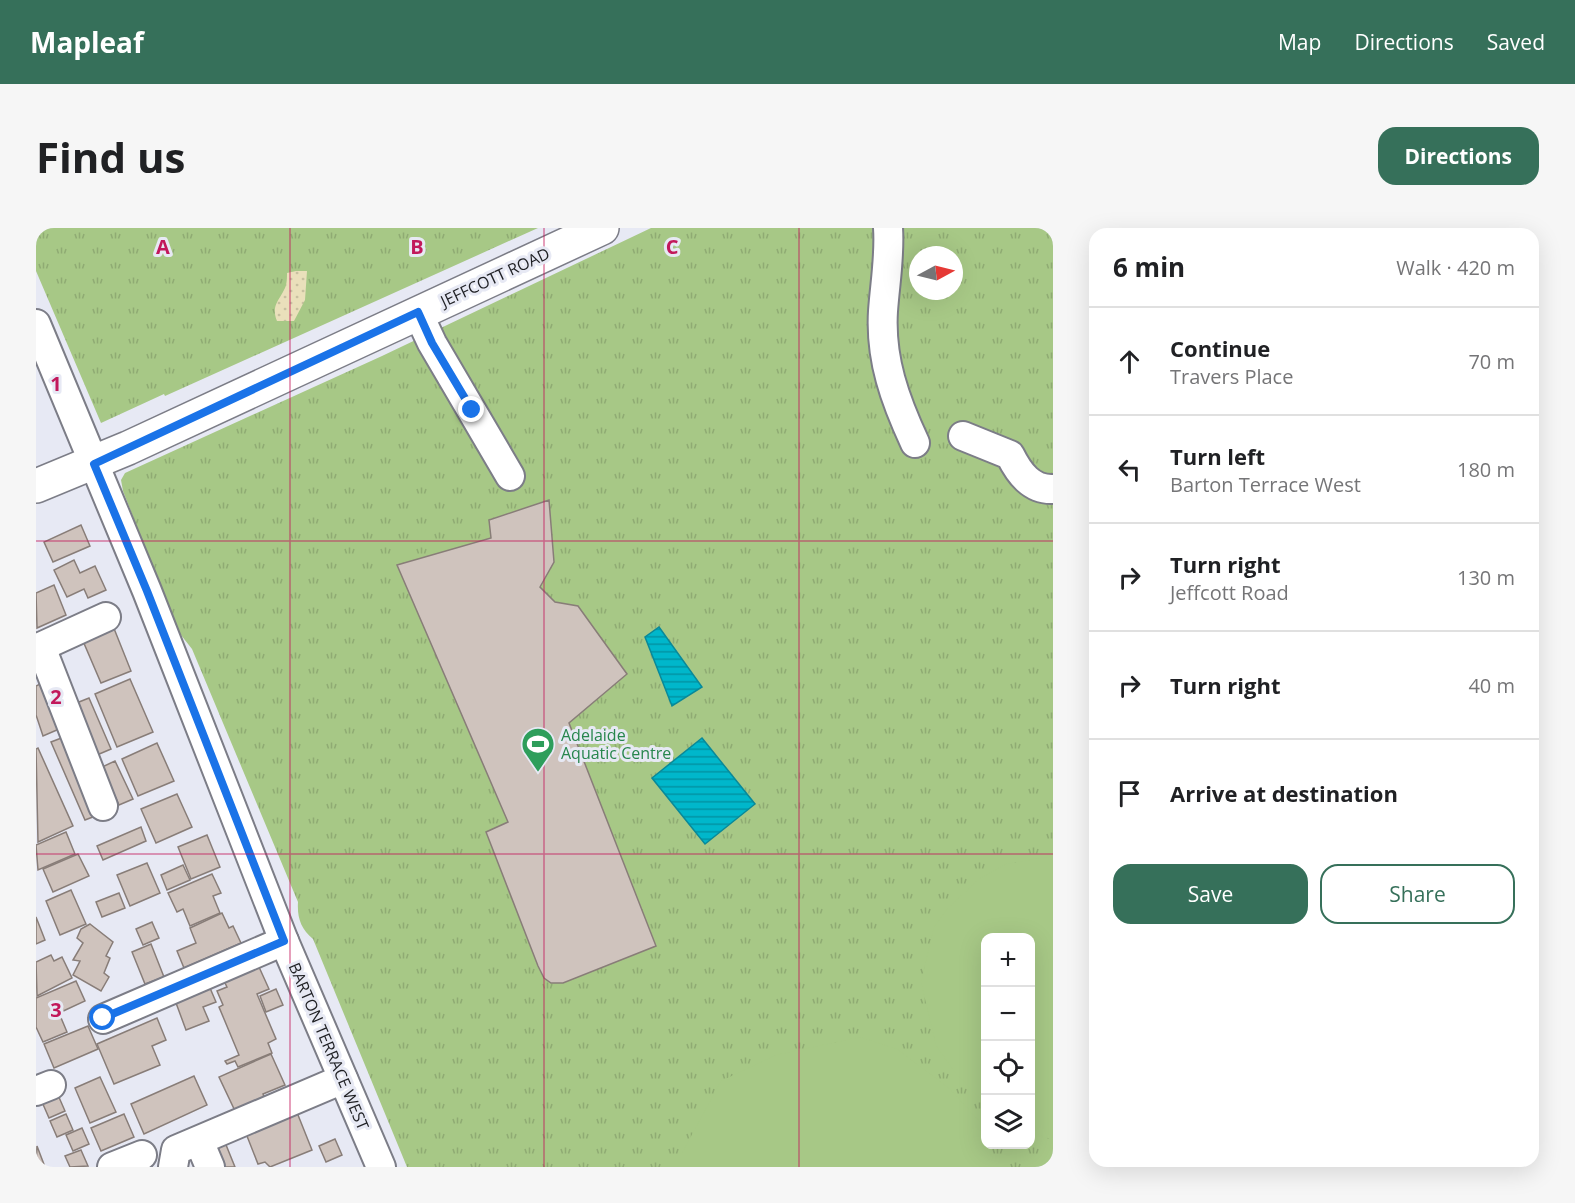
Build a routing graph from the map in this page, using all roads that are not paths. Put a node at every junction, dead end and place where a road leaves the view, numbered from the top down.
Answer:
1 (602, 228) edge
2 (888, 228) edge
3 (418, 312) junction
4 (36, 324) edge
5 (963, 436) dead end
6 (915, 443) dead end
7 (94, 464) junction
8 (510, 476) dead end
9 (36, 486) edge
10 (1053, 489) edge
11 (106, 617) dead end
12 (38, 648) edge
13 (103, 806) dead end
14 (284, 941) junction
15 (103, 1018) dead end
16 (343, 1079) junction
17 (199, 1141) junction
18 (142, 1155) dead end
19 (112, 1167) edge
20 (173, 1167) edge
21 (210, 1167) edge
22 (381, 1167) edge

1 - 3 main road, JEFFCOTT ROAD
2 - 6 street
3 - 7 main road, JEFFCOTT ROAD
3 - 8 street
4 - 7 street, BARTON TERRACE WEST
5 - 10 street
7 - 9 main road, JEFFCOTT ROAD
7 - 14 street, BARTON TERRACE WEST
11 - 12 street
12 - 13 street
14 - 15 street
14 - 16 street, BARTON TERRACE WEST
16 - 17 street
16 - 22 street, BARTON TERRACE WEST
17 - 20 street
17 - 21 street
18 - 19 street

